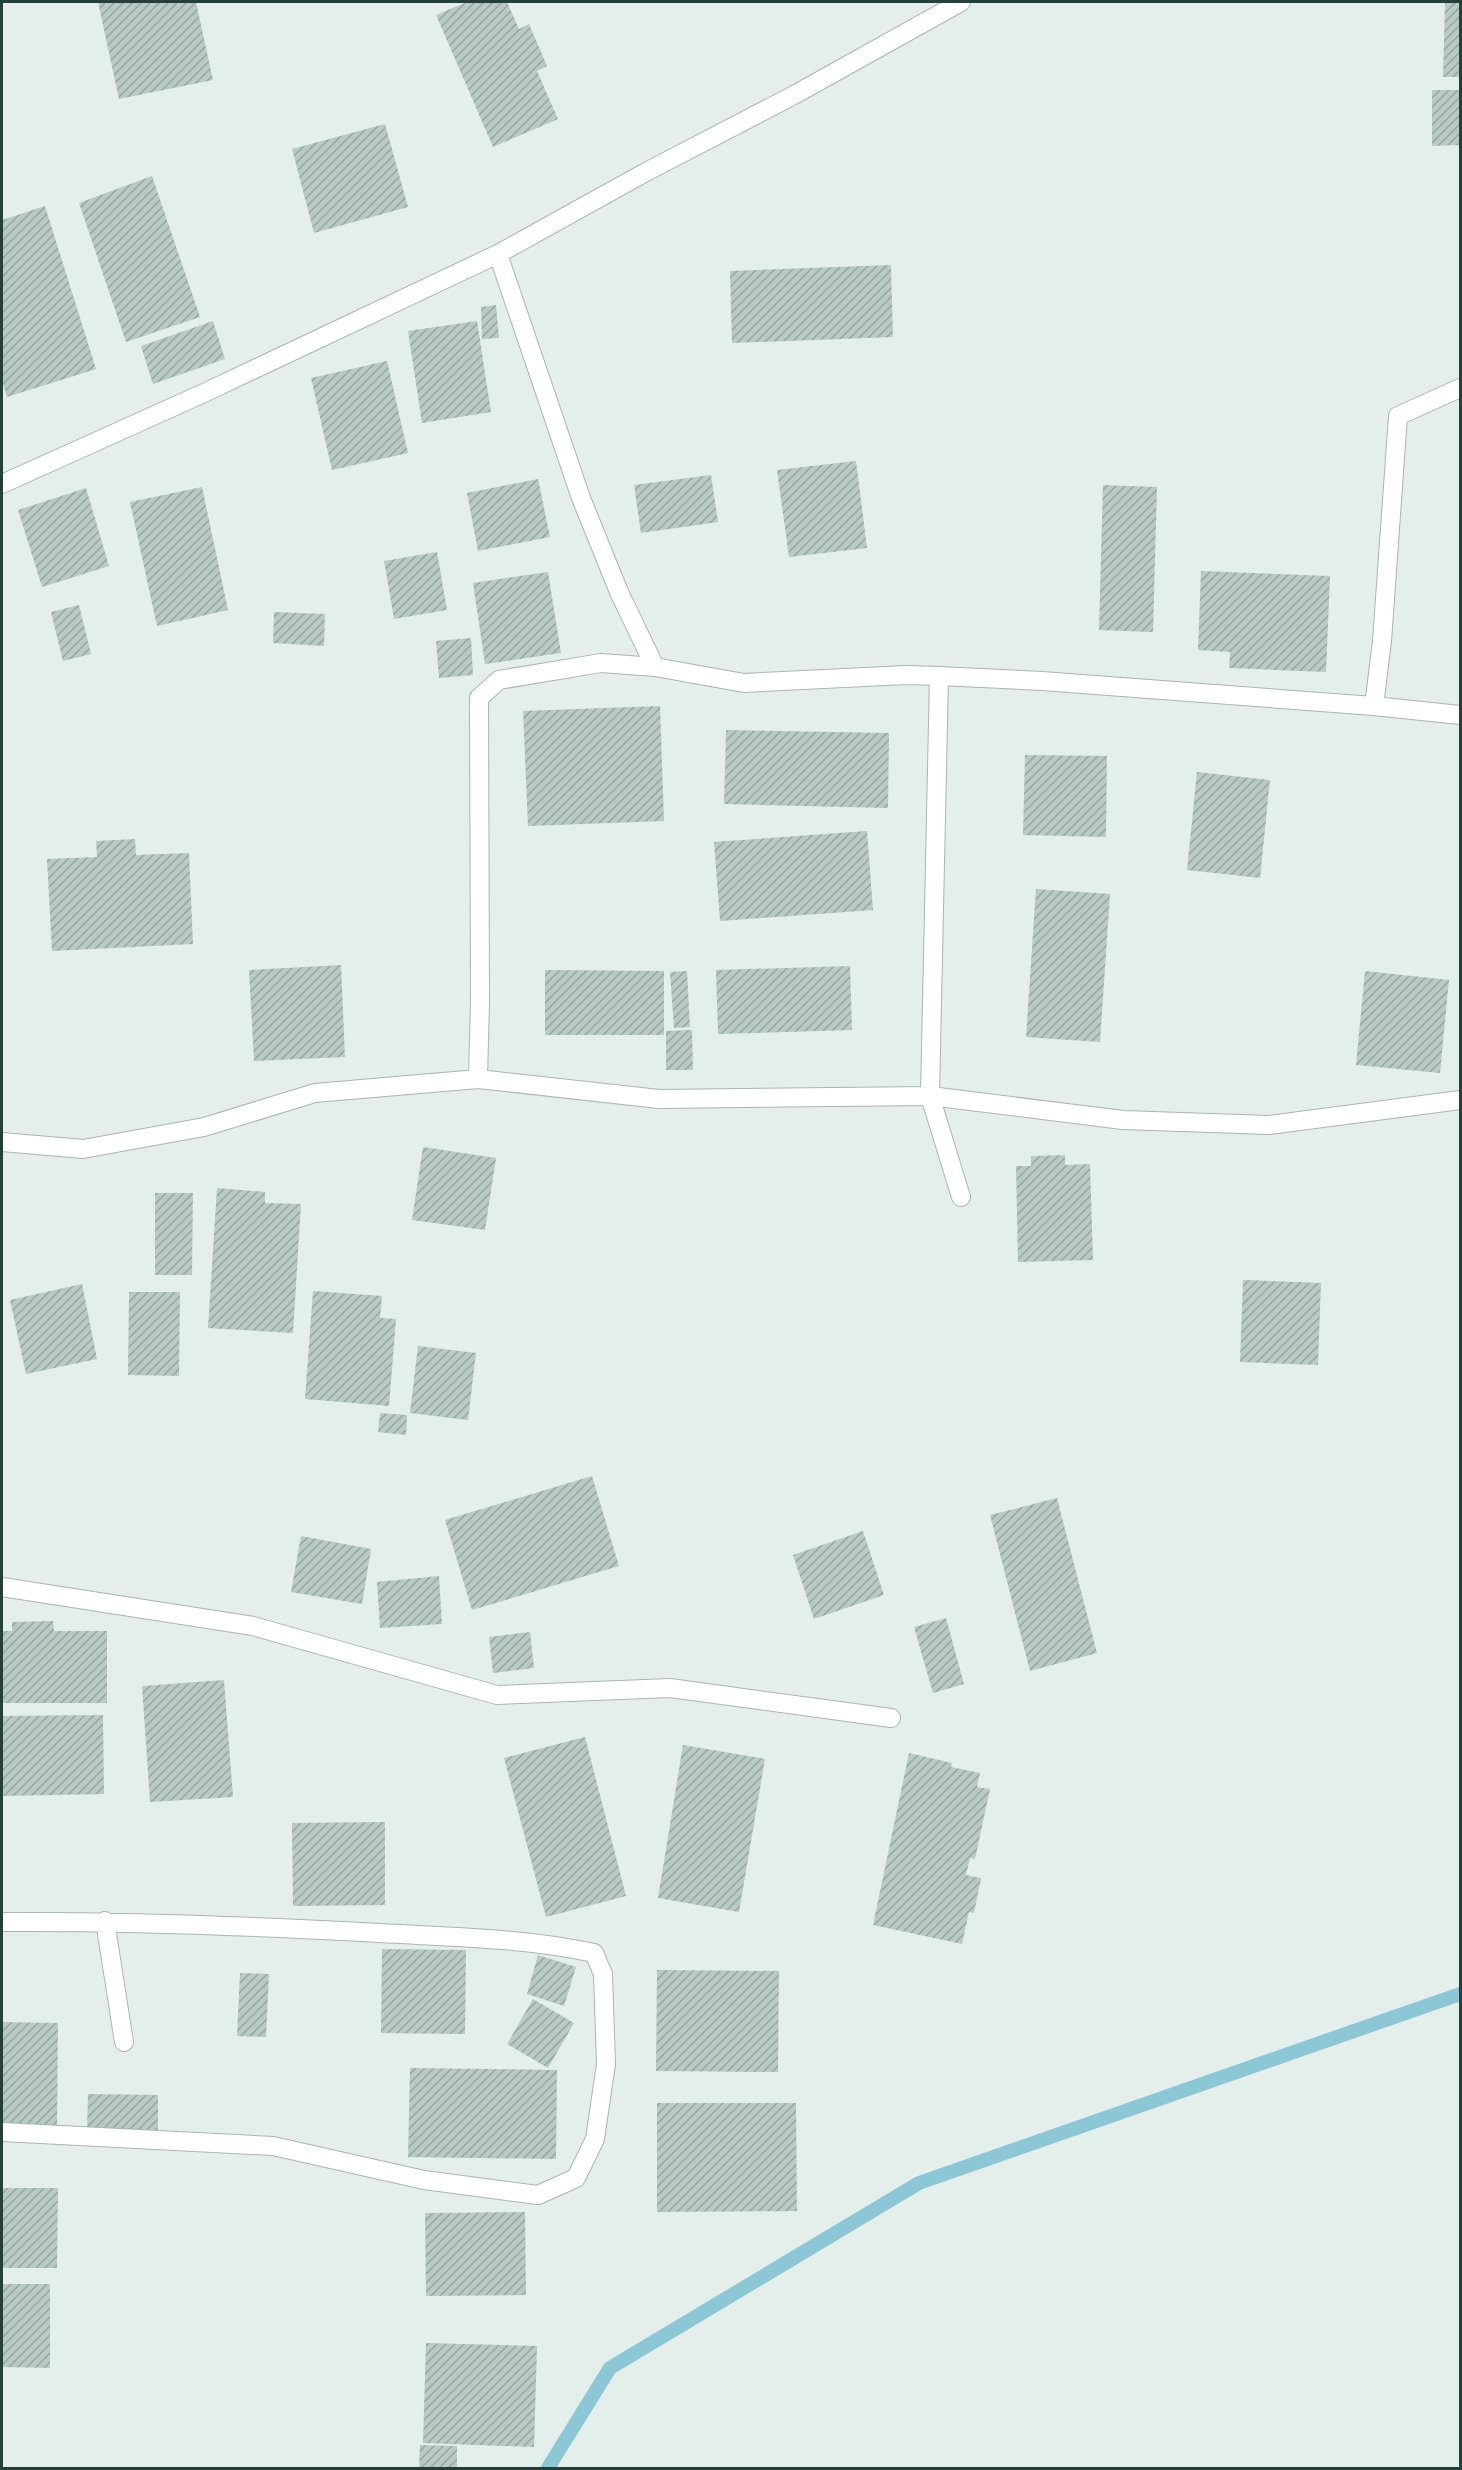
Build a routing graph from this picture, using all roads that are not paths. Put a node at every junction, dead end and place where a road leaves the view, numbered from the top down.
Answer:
1 (961, 2) edge
2 (498, 254) junction
3 (1461, 388) edge
4 (2, 481) edge
5 (655, 667) junction
6 (939, 676) junction
7 (1374, 706) junction
8 (1461, 715) edge
9 (478, 1079) junction
10 (930, 1096) junction
11 (1461, 1100) edge
12 (2, 1142) edge
13 (961, 1197) dead end
14 (2, 1587) edge
15 (891, 1718) dead end
16 (2, 1922) edge
17 (105, 1922) junction
18 (124, 2042) dead end
19 (2, 2132) edge

1 - 2 street
2 - 4 street
2 - 5 street
3 - 7 street
5 - 6 street
5 - 9 street
6 - 7 street
6 - 10 street
7 - 8 street
9 - 10 street
9 - 12 street
10 - 11 street
10 - 13 street
14 - 15 street
16 - 17 street
17 - 18 street
17 - 19 street

